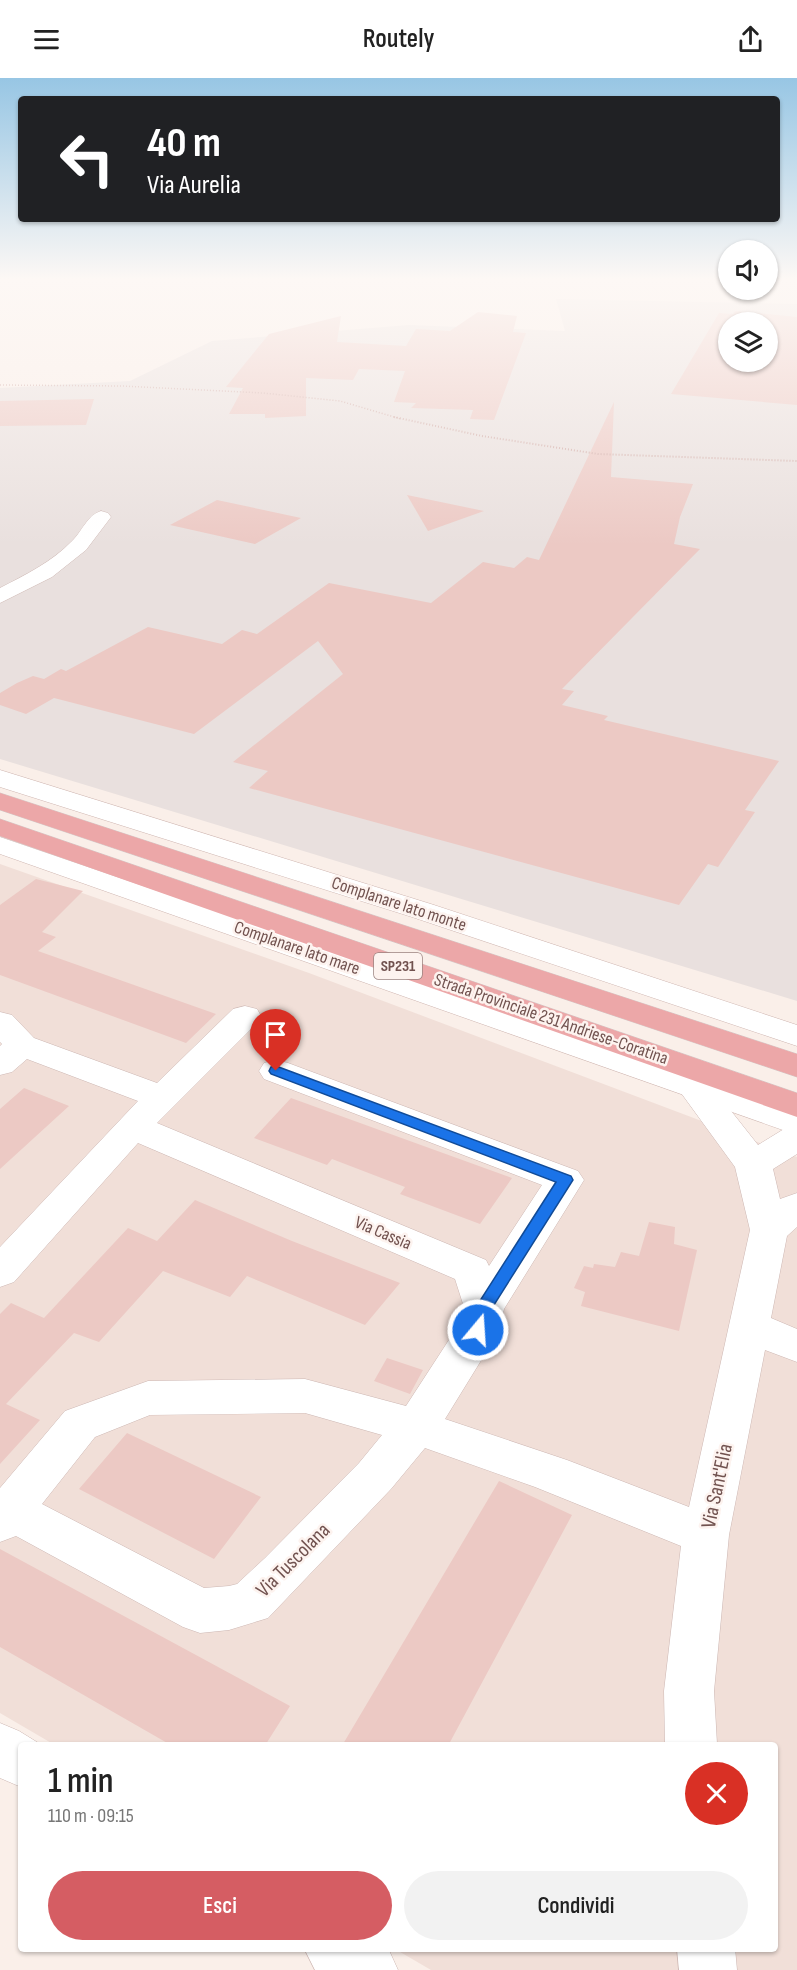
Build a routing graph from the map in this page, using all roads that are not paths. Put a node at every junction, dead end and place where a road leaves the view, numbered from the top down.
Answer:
1 (101, 517) dead end
2 (0, 597) edge
3 (0, 778) edge
4 (0, 801) edge
5 (0, 827) edge
6 (0, 845) edge
7 (245, 1016) dead end
8 (797, 1036) edge
9 (7, 1044) edge
10 (797, 1066) edge
11 (276, 1071) dead end
12 (693, 1086) junction
13 (161, 1097) junction
14 (797, 1105) edge
15 (797, 1123) edge
16 (132, 1127) junction
17 (797, 1138) edge
18 (753, 1164) junction
19 (783, 1218) edge
20 (0, 1272) edge
21 (484, 1307) junction
22 (750, 1327) junction
23 (797, 1346) edge
24 (416, 1426) junction
25 (5, 1516) edge
26 (706, 1535) junction
27 (691, 1742) edge
28 (0, 1749) edge
29 (18, 1759) edge
30 (340, 1952) edge
31 (706, 1952) edge
32 (369, 1970) edge
33 (708, 1970) edge

1 - 2 street
3 - 8 street, Complanare lato monte
4 - 10 highway, Strada Provinciale 231 Andriese-Coratina / SP231
5 - 14 highway, Strada Provinciale 231 Andriese-Coratina / SP231
6 - 12 street, Complanare lato mare
7 - 13 street
9 - 13 street
11 - 21 street
12 - 15 street, Complanare lato mare
12 - 18 street, Via Sant'Elia
13 - 16 street
16 - 20 street
16 - 21 street, Via Cassia
17 - 18 street
18 - 19 street, Via Sant'Elia
19 - 22 street, Via Sant'Elia
21 - 24 street
22 - 23 street
22 - 26 street, Via Sant'Elia
24 - 25 street, Via Tuscolana
24 - 25 street, Via Tuscolana
24 - 26 street, Via Tuscolana
26 - 27 street, Via Sant'Elia
28 - 29 street
30 - 32 street
31 - 33 street

